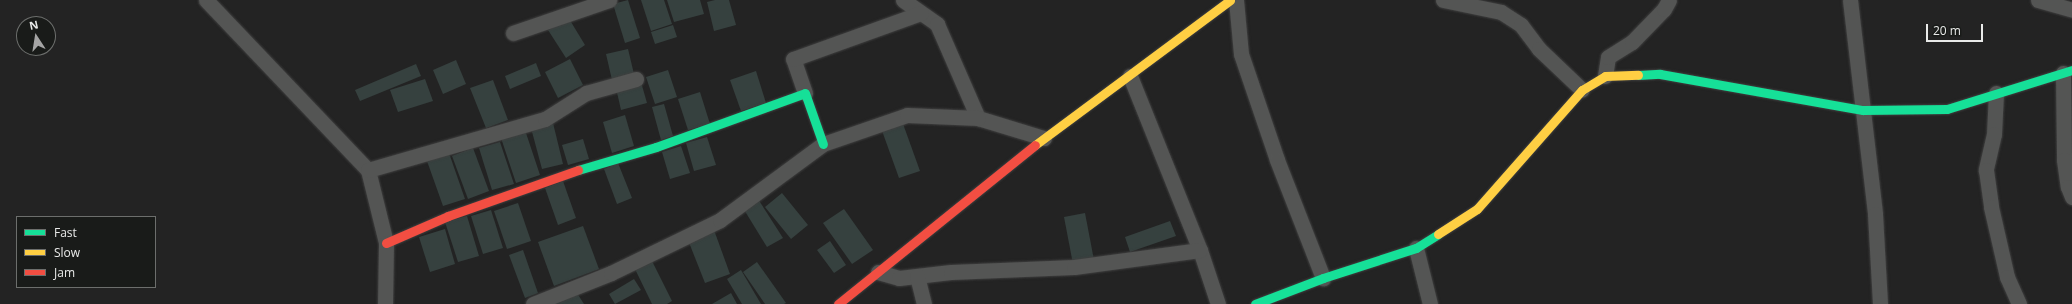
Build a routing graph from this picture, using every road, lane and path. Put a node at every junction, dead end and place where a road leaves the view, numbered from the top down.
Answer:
1 (206, 0) edge
2 (610, 0) edge
3 (903, 0) edge
4 (1230, 0) edge
5 (1236, 0) edge
6 (1443, 0) edge
7 (1669, 0) edge
8 (1850, 0) edge
9 (2038, 0) edge
10 (2072, 10) edge
11 (921, 12) junction
12 (513, 33) dead end
13 (2067, 71) edge
14 (1130, 76) junction
15 (1606, 76) junction
16 (636, 79) dead end
17 (1582, 90) junction
18 (805, 93) junction
19 (1996, 93) junction
20 (1863, 110) junction
21 (978, 118) junction
22 (1044, 138) junction
23 (823, 144) junction
24 (368, 170) junction
25 (2072, 197) edge
26 (386, 243) junction
27 (1416, 248) junction
28 (1200, 250) junction
29 (878, 272) junction
30 (917, 276) junction
31 (1323, 278) junction
32 (385, 304) edge
33 (533, 304) edge
34 (838, 304) edge
35 (924, 304) edge
36 (1218, 304) edge
37 (1255, 304) edge
38 (1430, 304) edge
39 (1880, 304) edge
40 (2019, 304) edge

1 - 24 street
2 - 12 street
3 - 11 street
4 - 14 street
5 - 31 street
6 - 17 street
7 - 15 street
8 - 20 street
9 - 10 street
11 - 18 street
11 - 21 street
13 - 19 street
13 - 25 street
14 - 22 street
14 - 28 street
15 - 17 street
15 - 20 street
16 - 24 street
17 - 27 street
18 - 23 street
18 - 26 street
19 - 20 street
19 - 40 street
20 - 39 street
21 - 22 street
21 - 23 street
22 - 29 street
23 - 33 street
24 - 26 street
26 - 32 street
27 - 31 street
27 - 38 street
28 - 30 street
28 - 36 street
29 - 30 street
29 - 34 street
30 - 35 street
31 - 37 street

